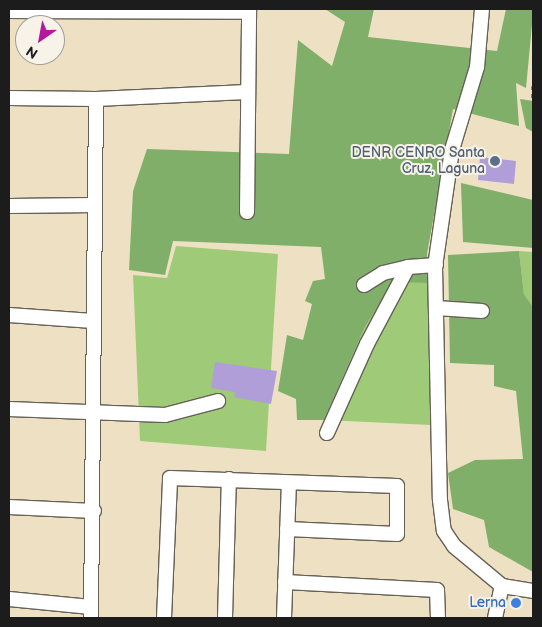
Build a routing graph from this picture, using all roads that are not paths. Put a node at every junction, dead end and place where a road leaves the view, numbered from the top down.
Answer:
1 (482, 9) edge
2 (9, 11) edge
3 (249, 11) edge
4 (247, 92) junction
5 (9, 98) edge
6 (96, 99) junction
7 (95, 205) junction
8 (9, 206) edge
9 (247, 212) dead end
10 (436, 265) junction
11 (408, 267) junction
12 (364, 285) dead end
13 (436, 308) junction
14 (482, 311) dead end
15 (9, 315) edge
16 (93, 321) junction
17 (218, 401) dead end
18 (9, 409) edge
19 (94, 412) junction
20 (327, 434) dead end
21 (229, 480) junction
22 (289, 483) junction
23 (9, 507) edge
24 (94, 511) junction
25 (288, 529) junction
26 (285, 582) junction
27 (502, 586) junction
28 (533, 591) edge
29 (9, 599) edge
30 (91, 613) edge
31 (164, 618) edge
32 (224, 618) edge
33 (284, 618) edge
34 (438, 618) edge
35 (495, 618) edge

1 - 10 street
2 - 3 street
3 - 4 street
4 - 6 street
4 - 9 street
5 - 6 street
6 - 7 street
7 - 8 street
7 - 16 street
10 - 11 street
10 - 13 street
11 - 12 street
11 - 20 street
13 - 14 street
13 - 27 street
15 - 16 street
16 - 19 street
17 - 19 street
18 - 19 street
19 - 24 street
21 - 22 street
21 - 31 street
21 - 32 street
22 - 25 street
22 - 25 street
23 - 24 street
24 - 30 street
25 - 26 street
26 - 33 street
26 - 34 street
27 - 28 street
27 - 35 street
29 - 30 street

